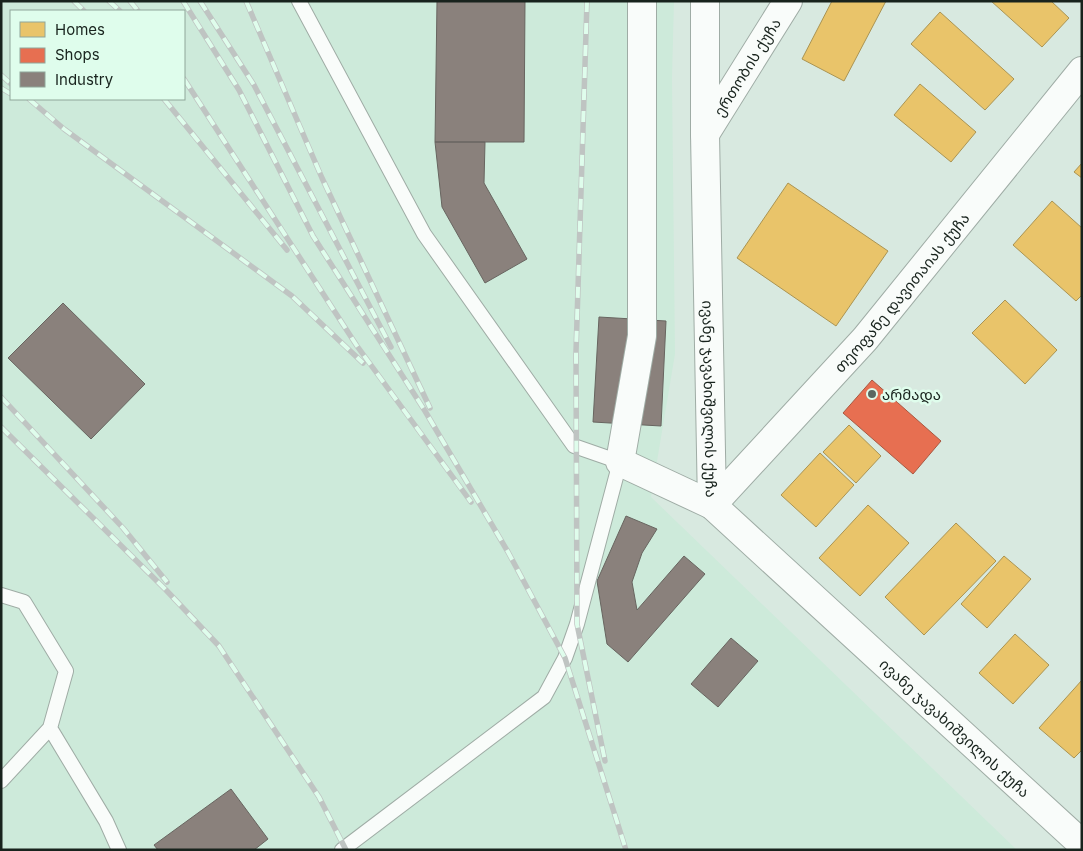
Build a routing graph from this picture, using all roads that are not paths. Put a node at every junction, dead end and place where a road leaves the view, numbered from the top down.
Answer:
1 (299, 1) edge
2 (642, 1) edge
3 (705, 1) edge
4 (788, 1) edge
5 (1082, 71) edge
6 (705, 134) junction
7 (620, 462) junction
8 (712, 505) junction
9 (1, 595) edge
10 (50, 728) junction
11 (1, 782) edge
12 (1082, 844) edge
13 (119, 850) edge
14 (342, 850) edge

1 - 7 lane
2 - 7 street
3 - 6 street, ივანე ჯავახიშვილის ქუჩა
4 - 6 street, ერთობის ქუჩა
5 - 8 street, თეოფანე დავითაიას ქუჩა
6 - 8 street, ივანე ჯავახიშვილის ქუჩა
7 - 8 street
7 - 14 lane
8 - 12 street, ივანე ჯავახიშვილის ქუჩა
9 - 10 lane
10 - 11 lane
10 - 13 lane

